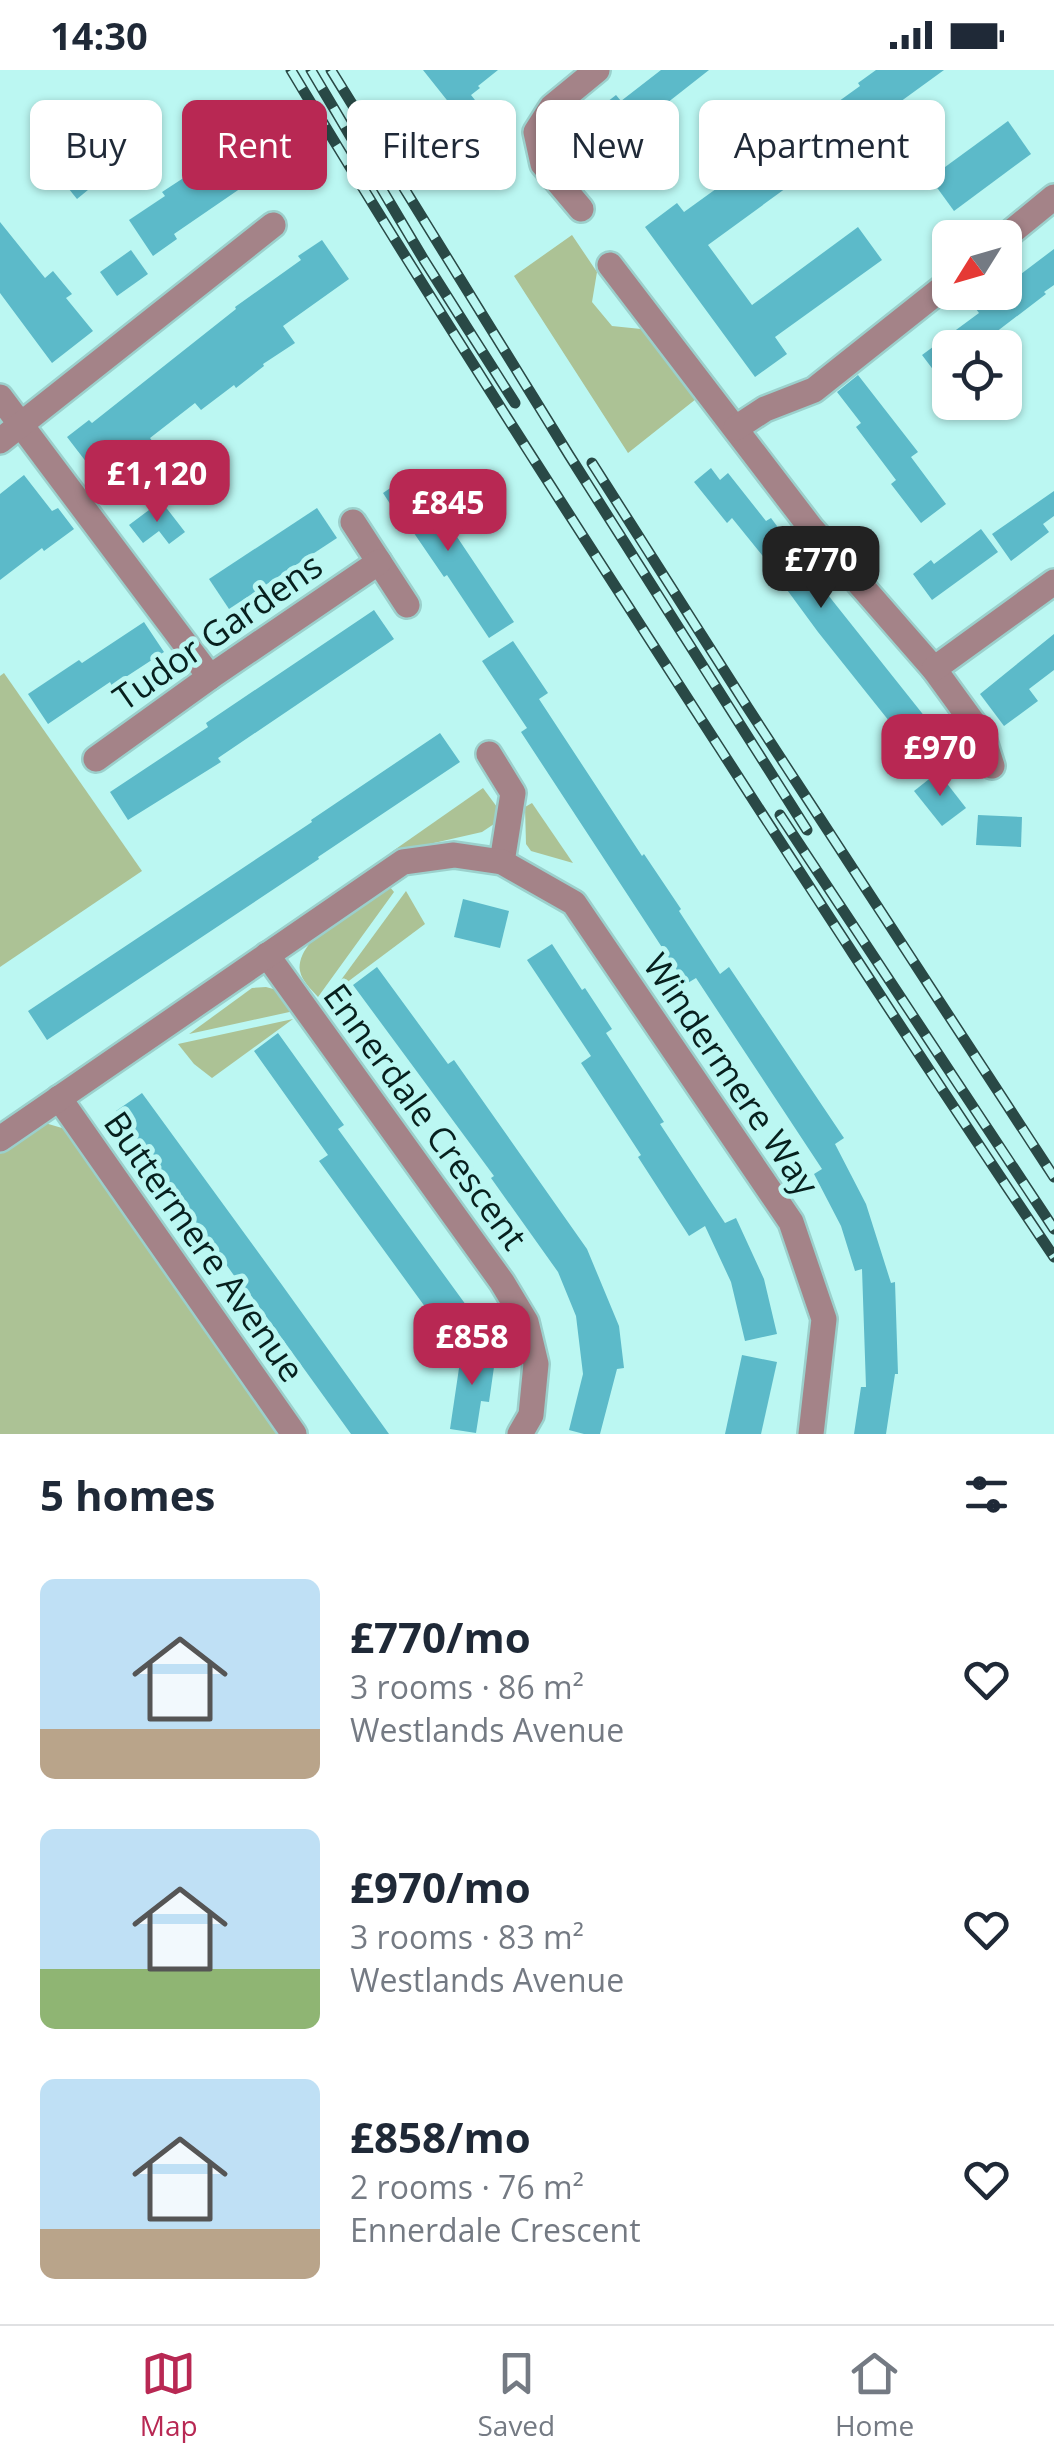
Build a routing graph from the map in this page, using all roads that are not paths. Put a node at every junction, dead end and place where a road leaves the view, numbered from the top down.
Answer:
1 (596, 70) edge
2 (1054, 197) edge
3 (581, 209) dead end
4 (1022, 223) edge
5 (273, 225) dead end
6 (610, 265) dead end
7 (932, 296) edge
8 (0, 397) edge
9 (21, 425) junction
10 (736, 428) junction
11 (0, 441) edge
12 (353, 522) dead end
13 (380, 562) junction
14 (1054, 582) edge
15 (406, 605) dead end
16 (934, 668) junction
17 (210, 677) junction
18 (489, 754) dead end
19 (96, 759) dead end
20 (992, 766) dead end
21 (502, 862) junction
22 (267, 956) junction
23 (58, 1098) junction
24 (0, 1139) edge
25 (294, 1434) edge
26 (520, 1434) edge
27 (811, 1434) edge

1 - 3 street
2 - 4 street
5 - 9 street
6 - 10 street
7 - 10 street
8 - 9 street
9 - 11 street
9 - 17 street
10 - 16 street
12 - 13 street, Tudor Gardens
13 - 15 street, Tudor Gardens
13 - 17 street, Tudor Gardens
14 - 16 street
16 - 20 street
17 - 19 street, Tudor Gardens
18 - 21 street
21 - 22 street, Windermere Way
21 - 27 street, Windermere Way
22 - 23 street, Windermere Way
22 - 26 street, Ennerdale Crescent
23 - 24 street, Windermere Way
23 - 25 street, Buttermere Avenue

